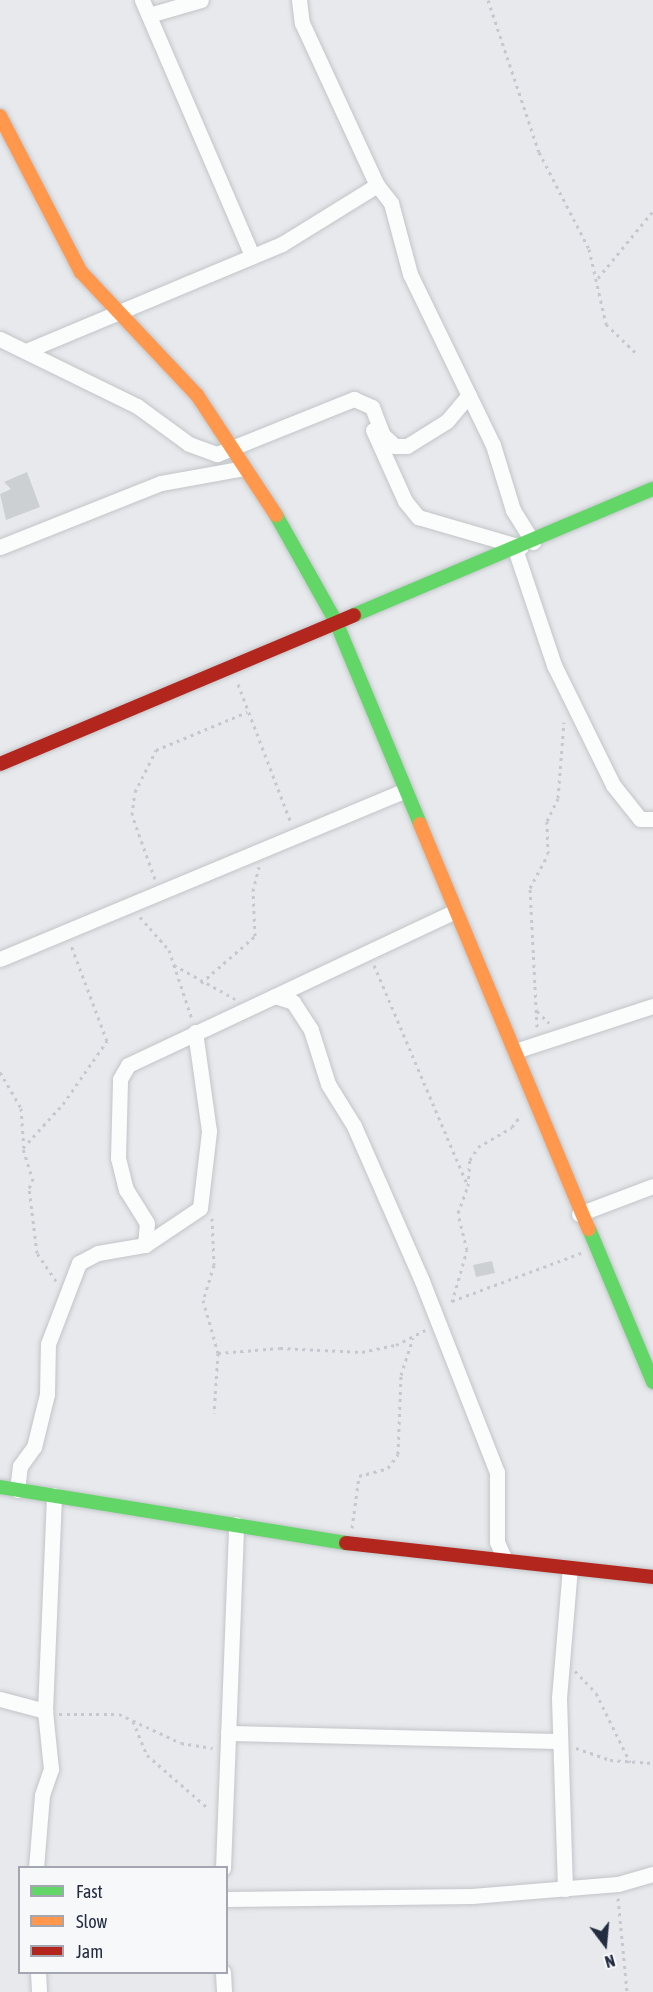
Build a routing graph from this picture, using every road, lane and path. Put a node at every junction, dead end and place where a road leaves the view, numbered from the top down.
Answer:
1 (142, 0) edge
2 (201, 0) edge
3 (488, 0) edge
4 (297, 4) edge
5 (149, 15) junction
6 (0, 116) edge
7 (377, 185) junction
8 (653, 211) edge
9 (252, 256) junction
10 (598, 278) junction
11 (120, 313) junction
12 (0, 339) edge
13 (26, 351) junction
14 (637, 354) dead end
15 (469, 395) junction
16 (366, 401) junction
17 (233, 452) junction
18 (244, 468) junction
19 (653, 489) edge
20 (523, 546) junction
21 (0, 547) edge
22 (336, 622) junction
23 (232, 667) junction
24 (567, 690) junction
25 (247, 712) junction
26 (0, 764) edge
27 (404, 791) junction
28 (653, 819) edge
29 (295, 833) junction
30 (264, 845) junction
31 (159, 889) junction
32 (118, 906) junction
33 (456, 911) junction
34 (65, 930) junction
35 (368, 952) junction
36 (0, 959) edge
37 (174, 965) junction
38 (201, 983) junction
39 (275, 996) junction
40 (251, 1005) junction
41 (653, 1006) edge
42 (195, 1032) junction
43 (532, 1045) junction
44 (515, 1051) junction
45 (0, 1072) edge
46 (522, 1112) dead end
47 (24, 1147) junction
48 (468, 1186) junction
49 (653, 1186) edge
50 (204, 1196) junction
51 (579, 1214) junction
52 (145, 1245) junction
53 (594, 1248) junction
54 (70, 1299) junction
55 (452, 1302) junction
56 (437, 1319) junction
57 (413, 1338) junction
58 (218, 1353) junction
59 (653, 1382) edge
60 (214, 1413) dead end
61 (0, 1487) edge
62 (17, 1490) junction
63 (54, 1495) junction
64 (236, 1524) junction
65 (350, 1544) junction
66 (504, 1558) junction
67 (570, 1568) junction
68 (653, 1577) edge
69 (562, 1657) junction
70 (0, 1699) edge
71 (45, 1712) junction
72 (132, 1720) junction
73 (227, 1740) junction
74 (559, 1742) junction
75 (630, 1762) junction
76 (653, 1763) edge
77 (225, 1830) junction
78 (36, 1866) edge
79 (223, 1866) edge
80 (653, 1874) edge
81 (618, 1884) junction
82 (566, 1889) junction
83 (228, 1899) edge
84 (38, 1974) edge
85 (223, 1974) edge
86 (39, 1992) edge
87 (224, 1992) edge
88 (627, 1992) edge

1 - 5 street
2 - 5 street
3 - 10 path
4 - 7 street
5 - 9 street
6 - 11 street
7 - 9 street
7 - 15 street
8 - 10 path
9 - 11 street
10 - 14 path
11 - 13 street
11 - 17 street
12 - 13 street
13 - 17 street
15 - 16 street
15 - 20 street
16 - 17 street
16 - 20 street
17 - 18 street
18 - 21 street
18 - 22 street
19 - 20 street
20 - 22 street
20 - 24 street
22 - 23 street
22 - 27 street
23 - 25 path
23 - 26 street
24 - 28 street
24 - 43 path
25 - 29 path
25 - 31 path
27 - 29 street
27 - 33 street
29 - 30 street
30 - 31 street
30 - 38 path
31 - 32 street
32 - 34 street
32 - 37 path
33 - 35 street
33 - 44 street
34 - 36 street
34 - 47 path
35 - 39 street
35 - 48 path
37 - 38 path
37 - 42 path
38 - 40 path
39 - 40 street
39 - 56 street
40 - 42 street
41 - 43 street
42 - 50 street
42 - 52 street
43 - 44 street
44 - 51 street
45 - 47 path
46 - 48 path
47 - 54 path
48 - 55 path
49 - 51 street
50 - 52 street
50 - 58 path
51 - 53 street
52 - 54 street
53 - 55 path
53 - 59 street
54 - 62 street
55 - 56 path
56 - 57 path
56 - 66 street
57 - 58 path
57 - 65 path
58 - 60 path
61 - 62 street
62 - 63 street
63 - 64 street
63 - 71 street
64 - 65 street
64 - 73 street
65 - 66 street
66 - 67 street
67 - 68 street
67 - 69 street
69 - 74 street
69 - 75 path
70 - 71 street
71 - 72 path
71 - 78 street
72 - 73 path
72 - 77 path
73 - 74 street
73 - 77 street
74 - 75 path
74 - 82 street
75 - 76 path
77 - 79 street
80 - 81 street
81 - 82 street
81 - 88 path
82 - 83 street
84 - 86 street
85 - 87 street

